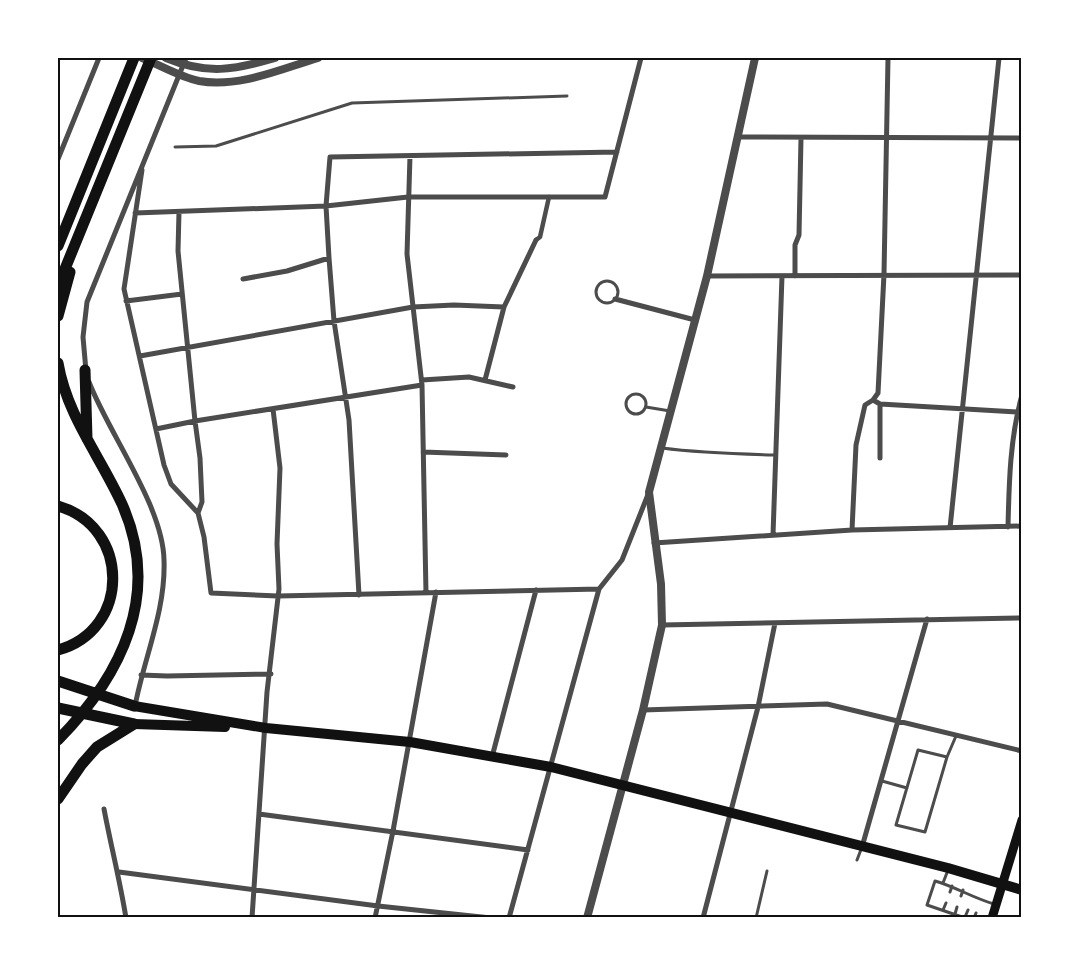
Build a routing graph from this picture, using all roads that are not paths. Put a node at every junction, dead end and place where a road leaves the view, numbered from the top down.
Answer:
1 (99, 58) edge
2 (142, 58) edge
3 (151, 58) edge
4 (166, 58) edge
5 (275, 58) edge
6 (318, 58) edge
7 (641, 58) edge
8 (755, 58) edge
9 (888, 58) edge
10 (999, 58) edge
11 (184, 60) edge
12 (132, 63) edge
13 (178, 73) junction
14 (398, 95) dead end
15 (567, 96) dead end
16 (398, 101) junction
17 (738, 137) junction
18 (992, 137) junction
19 (801, 138) junction
20 (1022, 138) edge
21 (886, 139) junction
22 (175, 147) dead end
23 (617, 152) junction
24 (410, 156) junction
25 (58, 159) edge
26 (143, 162) junction
27 (82, 190) junction
28 (408, 197) junction
29 (549, 197) junction
30 (326, 206) junction
31 (179, 212) junction
32 (135, 213) junction
33 (58, 228) edge
34 (536, 240) joint
35 (58, 246) edge
36 (73, 248) junction
37 (329, 258) junction
38 (884, 274) junction
39 (977, 275) junction
40 (1022, 275) edge
41 (707, 276) junction
42 (782, 276) junction
43 (795, 276) junction
44 (243, 279) dead end
45 (58, 286) edge
46 (182, 294) junction
47 (615, 299) junction
48 (126, 301) junction
49 (413, 307) junction
50 (504, 308) junction
51 (58, 316) edge
52 (695, 320) junction
53 (334, 321) junction
54 (188, 349) junction
55 (140, 356) junction
56 (58, 363) edge
57 (85, 370) junction
58 (485, 380) junction
59 (422, 382) junction
60 (513, 387) dead end
61 (1022, 395) edge
62 (346, 397) junction
63 (873, 400) junction
64 (880, 404) junction
65 (646, 406) junction
66 (273, 409) junction
67 (962, 409) junction
68 (670, 412) junction
69 (1017, 412) junction
70 (194, 421) junction
71 (156, 429) junction
72 (87, 441) junction
73 (661, 448) junction
74 (424, 452) junction
75 (506, 455) dead end
76 (776, 455) junction
77 (880, 458) dead end
78 (649, 492) junction
79 (58, 506) edge
80 (198, 513) junction
81 (1008, 526) junction
82 (1022, 526) edge
83 (950, 528) junction
84 (852, 530) junction
85 (773, 535) junction
86 (654, 543) junction
87 (599, 589) junction
88 (536, 590) junction
89 (426, 592) junction
90 (436, 592) junction
91 (359, 594) junction
92 (278, 596) junction
93 (1022, 618) edge
94 (926, 619) junction
95 (775, 623) junction
96 (662, 625) junction
97 (58, 650) edge
98 (270, 674) junction
99 (141, 675) junction
100 (58, 682) edge
101 (134, 706) junction
102 (758, 707) junction
103 (58, 708) edge
104 (643, 710) junction
105 (899, 722) junction
106 (134, 724) junction
107 (266, 728) junction
108 (956, 736) junction
109 (58, 740) edge
110 (410, 742) junction
111 (1022, 751) edge
112 (492, 757) junction
113 (947, 757) junction
114 (551, 767) junction
115 (882, 781) junction
116 (622, 784) junction
117 (907, 788) junction
118 (58, 799) edge
119 (104, 809) dead end
120 (730, 812) junction
121 (259, 814) junction
122 (1022, 820) edge
123 (393, 831) junction
124 (862, 847) junction
125 (528, 850) junction
126 (857, 860) dead end
127 (948, 868) junction
128 (767, 871) dead end
129 (119, 872) junction
130 (943, 883) junction
131 (1001, 885) junction
132 (952, 886) junction
133 (253, 888) junction
134 (963, 890) junction
135 (1022, 890) edge
136 (950, 892) dead end
137 (961, 896) dead end
138 (946, 903) dead end
139 (996, 904) junction
140 (378, 906) junction
141 (957, 907) dead end
142 (943, 910) junction
143 (968, 910) dead end
144 (976, 913) dead end
145 (955, 914) junction
146 (965, 917) edge
147 (126, 918) edge
148 (252, 918) edge
149 (375, 918) edge
150 (491, 918) edge
151 (509, 918) edge
152 (587, 918) edge
153 (702, 918) edge
154 (756, 918) edge
155 (974, 918) edge
156 (992, 918) edge

1 - 25 street
2 - 13 street
3 - 36 highway
4 - 11 street
5 - 11 street
6 - 13 street
7 - 23 street
8 - 17 street
9 - 21 street
10 - 18 street
11 - 13 street
12 - 27 highway
13 - 26 street
14 - 16 lane
15 - 16 lane
16 - 22 lane
17 - 19 street
17 - 41 street
18 - 20 street
18 - 21 street
18 - 39 street
19 - 21 street
19 - 43 street
21 - 38 street
23 - 24 street
23 - 29 street
24 - 28 street
24 - 30 street
26 - 32 street
26 - 57 street
27 - 33 highway
27 - 35 highway
28 - 29 street
28 - 30 street
28 - 49 street
29 - 34 street
30 - 31 street
30 - 37 street
31 - 32 street
31 - 46 street
32 - 48 street
34 - 50 street
36 - 45 highway
36 - 51 highway
37 - 44 street
37 - 53 street
38 - 39 street
38 - 43 street
38 - 63 street
39 - 40 street
39 - 67 street
41 - 42 street
41 - 52 street
42 - 43 street
42 - 76 street
46 - 48 street
46 - 54 street
47 - 47 lane
47 - 52 street
48 - 55 street
49 - 50 street
49 - 53 street
49 - 59 street
50 - 58 street
52 - 68 street
53 - 54 street
53 - 62 street
54 - 55 street
54 - 70 street
55 - 71 street
56 - 72 highway
57 - 72 highway
57 - 99 street
58 - 59 street
58 - 60 street
59 - 62 street
59 - 74 street
61 - 69 street
62 - 66 street
62 - 91 street
63 - 64 street
63 - 84 street
64 - 67 street
64 - 77 street
65 - 65 lane
65 - 68 lane
66 - 70 street
66 - 92 street
67 - 69 street
67 - 83 street
68 - 73 street
69 - 81 street
70 - 71 street
70 - 80 street
71 - 80 street
72 - 109 highway
73 - 76 lane
73 - 78 street
74 - 75 street
74 - 89 street
76 - 85 street
78 - 86 street
78 - 87 street
79 - 97 highway
80 - 92 street
81 - 82 street
81 - 83 street
83 - 84 street
84 - 85 street
85 - 86 street
86 - 96 street
87 - 88 street
87 - 114 street
88 - 90 street
88 - 112 street
89 - 90 street
89 - 91 street
90 - 110 street
91 - 92 street
92 - 98 street
93 - 94 street
94 - 95 street
94 - 105 street
95 - 96 street
95 - 102 street
96 - 104 street
98 - 99 street
98 - 107 street
99 - 101 street
100 - 101 highway
101 - 107 main road
102 - 104 street
102 - 105 street
102 - 120 street
103 - 106 highway
104 - 116 street
105 - 108 street
105 - 115 street
106 - 107 main road
106 - 118 highway
107 - 110 main road
107 - 121 street
108 - 111 street
108 - 113 lane
110 - 112 main road
110 - 123 street
112 - 114 main road
113 - 117 lane
113 - 117 lane
114 - 116 main road
114 - 125 street
115 - 117 lane
115 - 124 street
116 - 120 main road
116 - 152 street
119 - 129 street
120 - 124 main road
120 - 153 street
121 - 123 street
121 - 133 street
122 - 131 main road
123 - 125 street
123 - 140 street
124 - 126 lane
124 - 127 main road
125 - 151 street
127 - 130 lane
127 - 131 main road
128 - 154 lane
129 - 133 street
129 - 147 street
130 - 132 lane
130 - 142 lane
131 - 135 main road
131 - 139 main road
132 - 134 lane
132 - 136 lane
133 - 140 street
133 - 148 street
134 - 137 lane
134 - 139 lane
138 - 142 lane
139 - 156 main road
140 - 149 street
140 - 150 street
141 - 145 lane
142 - 145 lane
143 - 146 lane
144 - 155 lane
145 - 146 lane

